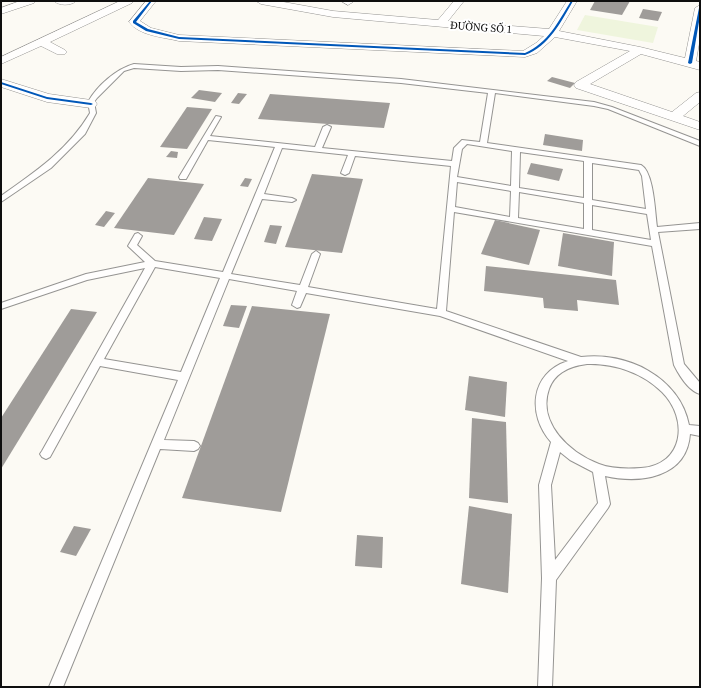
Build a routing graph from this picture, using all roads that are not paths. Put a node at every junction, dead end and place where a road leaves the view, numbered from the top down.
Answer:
1 (30, 1) edge
2 (59, 1) edge
3 (71, 1) edge
4 (128, 1) edge
5 (151, 1) edge
6 (260, 1) edge
7 (348, 1) edge
8 (459, 1) edge
9 (572, 1) edge
10 (700, 8) edge
11 (1, 11) edge
12 (333, 14) junction
13 (440, 24) junction
14 (402, 28) junction
15 (552, 33) junction
16 (41, 42) junction
17 (394, 48) junction
18 (640, 50) junction
19 (62, 52) dead end
20 (1, 61) edge
21 (695, 65) edge
22 (1, 83) edge
23 (492, 91) junction
24 (700, 96) edge
25 (91, 104) junction
26 (218, 117) dead end
27 (674, 117) junction
28 (700, 126) edge
29 (327, 127) dead end
30 (205, 138) junction
31 (700, 144) edge
32 (483, 145) junction
33 (280, 146) junction
34 (516, 149) junction
35 (317, 150) junction
36 (352, 153) junction
37 (588, 160) junction
38 (455, 164) junction
39 (345, 173) dead end
40 (183, 176) dead end
41 (453, 179) junction
42 (515, 189) junction
43 (260, 196) junction
44 (1, 200) edge
45 (292, 200) dead end
46 (588, 202) junction
47 (450, 209) junction
48 (651, 212) junction
49 (514, 220) junction
50 (700, 226) edge
51 (653, 230) junction
52 (588, 232) junction
53 (138, 236) dead end
54 (656, 244) junction
55 (316, 254) dead end
56 (152, 264) junction
57 (227, 276) junction
58 (303, 289) junction
59 (296, 305) dead end
60 (1, 306) edge
61 (440, 314) junction
62 (580, 361) junction
63 (98, 362) junction
64 (184, 377) junction
65 (700, 390) edge
66 (686, 429) junction
67 (700, 431) edge
68 (557, 442) junction
69 (157, 444) junction
70 (194, 446) dead end
71 (46, 454) dead end
72 (598, 469) junction
73 (550, 578) junction
74 (56, 687) edge
75 (545, 687) edge

1 - 11 street
2 - 3 street
4 - 16 street
5 - 17 street
6 - 12 street, ĐƯỜNG SỐ 1
7 - 12 street
8 - 13 street
9 - 15 street
10 - 21 street
12 - 14 street, ĐƯỜNG SỐ 1
13 - 14 street, ĐƯỜNG SỐ 1
13 - 15 street, ĐƯỜNG SỐ 1
14 - 17 street
15 - 17 street
15 - 18 street, ĐƯỜNG SỐ 1
16 - 19 street
16 - 20 street
18 - 21 street, ĐƯỜNG SỐ 1
18 - 27 street
22 - 25 street
23 - 25 lane
23 - 31 lane
23 - 32 lane
24 - 27 street
25 - 44 lane
26 - 30 lane
27 - 28 street
29 - 35 lane
30 - 33 lane
30 - 40 lane
32 - 34 lane
32 - 38 lane
33 - 35 lane
33 - 43 lane
34 - 37 lane
34 - 42 lane
35 - 36 lane
36 - 38 lane
36 - 39 lane
37 - 46 lane
37 - 48 lane
38 - 41 lane
41 - 42 lane
41 - 47 lane
42 - 46 lane
42 - 49 lane
43 - 45 lane
43 - 57 lane
46 - 48 lane
46 - 52 lane
47 - 49 lane
47 - 61 lane
48 - 51 lane
49 - 52 lane
50 - 51 lane
51 - 54 lane
52 - 54 lane
53 - 56 lane
54 - 65 lane
55 - 58 lane
56 - 57 lane
56 - 60 lane
56 - 63 lane
57 - 58 lane
57 - 64 lane
58 - 59 lane
58 - 61 lane
61 - 62 lane
62 - 66 lane
62 - 68 lane
63 - 64 lane
63 - 71 lane
64 - 69 lane
66 - 67 lane
66 - 72 lane
68 - 72 lane
68 - 73 lane
69 - 70 lane
69 - 74 lane
72 - 73 lane
73 - 75 lane

